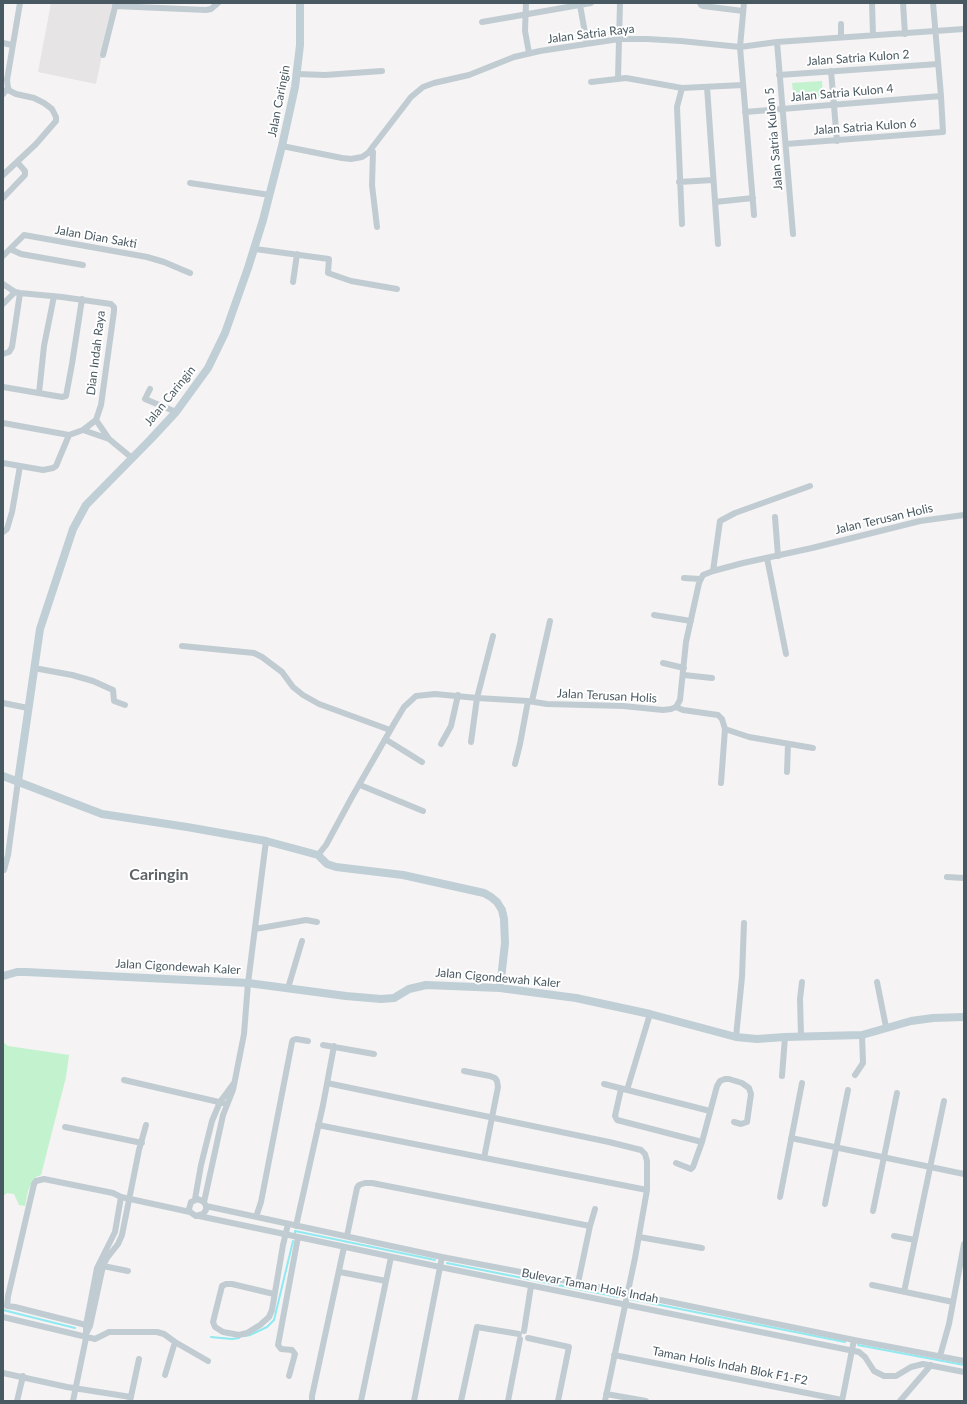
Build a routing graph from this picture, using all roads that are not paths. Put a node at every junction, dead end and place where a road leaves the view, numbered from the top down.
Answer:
1 (20, 3) edge
2 (218, 3) edge
3 (300, 3) edge
4 (526, 3) edge
5 (589, 3) edge
6 (620, 3) edge
7 (700, 3) edge
8 (744, 3) edge
9 (872, 3) edge
10 (903, 3) edge
11 (933, 3) edge
12 (115, 4) edge
13 (580, 5) junction
14 (559, 6) edge
15 (743, 12) junction
16 (526, 14) junction
17 (482, 22) dead end
18 (841, 24) dead end
19 (964, 29) edge
20 (935, 32) junction
21 (905, 34) junction
22 (874, 35) junction
23 (842, 38) junction
24 (619, 40) junction
25 (777, 42) junction
26 (3, 43) edge
27 (587, 44) junction
28 (12, 45) junction
29 (740, 47) junction
30 (529, 53) junction
31 (103, 55) dead end
32 (938, 64) junction
33 (382, 71) dead end
34 (831, 71) junction
35 (297, 74) junction
36 (780, 75) junction
37 (618, 78) junction
38 (591, 82) dead end
39 (743, 85) junction
40 (707, 87) junction
41 (8, 88) junction
42 (682, 88) junction
43 (3, 94) edge
44 (941, 96) junction
45 (834, 106) junction
46 (782, 109) junction
47 (746, 112) junction
48 (837, 140) junction
49 (786, 144) junction
50 (282, 146) junction
51 (373, 152) dead end
52 (17, 162) junction
53 (3, 175) edge
54 (713, 180) junction
55 (679, 182) junction
56 (190, 183) dead end
57 (270, 195) junction
58 (3, 198) edge
59 (752, 198) junction
60 (715, 202) junction
61 (754, 215) dead end
62 (682, 224) dead end
63 (377, 227) dead end
64 (793, 234) dead end
65 (718, 244) dead end
66 (10, 249) junction
67 (255, 249) junction
68 (298, 254) junction
69 (3, 256) edge
70 (83, 265) dead end
71 (190, 273) dead end
72 (293, 282) dead end
73 (3, 284) edge
74 (397, 289) dead end
75 (17, 292) junction
76 (54, 296) junction
77 (82, 299) junction
78 (3, 304) edge
79 (3, 354) edge
80 (3, 387) edge
81 (150, 389) dead end
82 (39, 393) junction
83 (176, 412) junction
84 (96, 420) junction
85 (3, 424) edge
86 (83, 430) junction
87 (69, 435) junction
88 (109, 439) junction
89 (132, 458) junction
90 (3, 463) edge
91 (20, 466) junction
92 (810, 486) dead end
93 (964, 515) edge
94 (775, 517) dead end
95 (5, 532) edge
96 (778, 556) junction
97 (767, 558) junction
98 (713, 571) junction
99 (684, 578) dead end
100 (700, 579) junction
101 (654, 615) dead end
102 (550, 620) dead end
103 (691, 621) junction
104 (493, 636) dead end
105 (182, 646) dead end
106 (786, 654) dead end
107 (663, 663) dead end
108 (34, 668) junction
109 (684, 668) junction
110 (684, 675) junction
111 (712, 678) dead end
112 (458, 695) junction
113 (477, 698) junction
114 (530, 701) junction
115 (3, 703) edge
116 (125, 705) dead end
117 (676, 707) junction
118 (28, 708) junction
119 (725, 729) junction
120 (390, 730) junction
121 (385, 739) junction
122 (471, 742) dead end
123 (441, 744) dead end
124 (788, 744) junction
125 (813, 748) dead end
126 (422, 762) dead end
127 (515, 764) dead end
128 (787, 772) dead end
129 (3, 776) edge
130 (18, 781) junction
131 (721, 783) dead end
132 (360, 784) junction
133 (423, 811) dead end
134 (266, 841) junction
135 (318, 855) junction
136 (4, 870) edge
137 (947, 877) dead end
138 (964, 878) edge
139 (317, 922) dead end
140 (744, 922) dead end
141 (255, 929) junction
142 (302, 941) dead end
143 (3, 976) edge
144 (802, 982) dead end
145 (877, 982) dead end
146 (248, 983) junction
147 (288, 988) junction
148 (500, 988) junction
149 (650, 1014) junction
150 (964, 1018) edge
151 (886, 1028) junction
152 (862, 1035) junction
153 (785, 1036) junction
154 (801, 1036) junction
155 (736, 1037) junction
156 (308, 1040) dead end
157 (323, 1044) dead end
158 (334, 1046) junction
159 (374, 1054) dead end
160 (464, 1071) dead end
161 (782, 1076) dead end
162 (855, 1076) dead end
163 (124, 1080) dead end
164 (234, 1083) junction
165 (327, 1083) junction
166 (802, 1083) dead end
167 (604, 1084) dead end
168 (624, 1090) junction
169 (848, 1090) dead end
170 (897, 1093) dead end
171 (220, 1102) junction
172 (944, 1102) dead end
173 (227, 1104) junction
174 (710, 1111) junction
175 (492, 1118) junction
176 (734, 1122) dead end
177 (146, 1125) dead end
178 (318, 1125) junction
179 (65, 1127) dead end
180 (791, 1138) junction
181 (702, 1142) junction
182 (142, 1143) junction
183 (836, 1147) junction
184 (884, 1156) junction
185 (484, 1158) junction
186 (676, 1163) dead end
187 (930, 1166) junction
188 (964, 1174) edge
189 (647, 1190) junction
190 (121, 1197) junction
191 (780, 1197) dead end
192 (130, 1198) junction
193 (195, 1199) junction
194 (205, 1204) junction
195 (825, 1204) dead end
196 (595, 1209) dead end
197 (873, 1211) dead end
198 (190, 1212) junction
199 (199, 1216) junction
200 (256, 1217) junction
201 (296, 1226) junction
202 (590, 1226) junction
203 (286, 1229) junction
204 (347, 1236) junction
205 (639, 1236) junction
206 (894, 1236) dead end
207 (298, 1237) junction
208 (915, 1240) junction
209 (964, 1244) edge
210 (344, 1247) junction
211 (702, 1248) dead end
212 (391, 1257) junction
213 (442, 1257) junction
214 (103, 1266) junction
215 (440, 1267) junction
216 (128, 1271) dead end
217 (340, 1272) junction
218 (386, 1281) junction
219 (578, 1283) junction
220 (872, 1285) dead end
221 (531, 1286) junction
222 (904, 1292) junction
223 (627, 1293) junction
224 (274, 1294) junction
225 (953, 1302) junction
226 (625, 1305) junction
227 (6, 1312) edge
228 (87, 1330) junction
229 (521, 1335) junction
230 (854, 1340) junction
231 (175, 1342) junction
232 (851, 1350) junction
233 (614, 1355) junction
234 (940, 1356) junction
235 (139, 1359) dead end
236 (208, 1361) dead end
237 (964, 1361) edge
238 (931, 1365) junction
239 (964, 1372) edge
240 (3, 1373) edge
241 (165, 1375) dead end
242 (23, 1376) junction
243 (290, 1376) dead end
244 (75, 1388) junction
245 (606, 1394) junction
246 (130, 1399) edge
247 (842, 1400) edge
248 (17, 1401) edge
249 (73, 1401) edge
250 (312, 1401) edge
251 (361, 1401) edge
252 (414, 1401) edge
253 (462, 1401) edge
254 (508, 1401) edge
255 (558, 1401) edge
256 (605, 1401) edge
257 (646, 1401) edge
258 (900, 1401) edge

1 - 28 street
2 - 12 street
3 - 35 main road, Jalan Caringin
4 - 16 street
5 - 13 street
6 - 24 street
7 - 15 street
8 - 15 street
9 - 22 street
10 - 21 street
11 - 20 street
12 - 31 street
13 - 14 street
13 - 27 street
14 - 16 street
15 - 29 street
16 - 17 street
16 - 30 street
18 - 23 street
19 - 20 street, Jalan Satria Raya
20 - 21 street, Jalan Satria Raya
20 - 32 street
21 - 22 street, Jalan Satria Raya
22 - 23 street, Jalan Satria Raya
23 - 25 street, Jalan Satria Raya
24 - 27 street, Jalan Satria Raya
24 - 29 street, Jalan Satria Raya
24 - 37 street
25 - 29 street, Jalan Satria Raya
25 - 36 street, Jalan Satria Kulon 5
26 - 28 street
27 - 30 street, Jalan Satria Raya
28 - 41 street
29 - 39 street
30 - 50 street, Jalan Satria Raya
32 - 34 street, Jalan Satria Kulon 2
32 - 44 street
33 - 35 street
34 - 36 street, Jalan Satria Kulon 2
34 - 45 street
35 - 50 main road, Jalan Caringin
36 - 46 street, Jalan Satria Kulon 5
37 - 38 street
37 - 42 street
39 - 40 street
39 - 47 street
40 - 42 street
40 - 54 street
41 - 43 street
41 - 52 street
42 - 55 street
44 - 45 street, Jalan Satria Kulon 4
44 - 48 street, Jalan Satria Kulon 6
45 - 46 street, Jalan Satria Kulon 4
45 - 48 street
46 - 47 street, Jalan Satria Kulon 4
46 - 49 street, Jalan Satria Kulon 5
47 - 59 street
48 - 49 street, Jalan Satria Kulon 6
49 - 64 street, Jalan Satria Kulon 5
50 - 57 main road, Jalan Caringin
51 - 63 street
52 - 53 street
52 - 58 street
54 - 55 street
54 - 60 street
55 - 62 street
56 - 57 street
57 - 67 main road, Jalan Caringin
59 - 60 street
59 - 61 street
60 - 65 street
66 - 69 street, Jalan Dian Sakti
66 - 70 street
66 - 71 street, Jalan Dian Sakti
67 - 68 street
67 - 83 main road, Jalan Caringin
68 - 72 street
68 - 74 street
73 - 75 street, Dian Indah Raya
75 - 76 street, Dian Indah Raya
75 - 78 street
75 - 79 street
76 - 77 street, Dian Indah Raya
76 - 82 street
77 - 82 street
77 - 84 street, Dian Indah Raya
80 - 82 street
81 - 83 street
83 - 89 main road, Jalan Caringin
84 - 86 street
84 - 88 street
85 - 87 street
86 - 87 street
86 - 88 street
87 - 91 street
88 - 89 street
89 - 108 main road, Jalan Caringin
90 - 91 street
91 - 95 street
92 - 98 street
93 - 96 street, Jalan Terusan Holis
94 - 96 street
96 - 97 street, Jalan Terusan Holis
97 - 98 street, Jalan Terusan Holis
97 - 106 street
98 - 100 street, Jalan Terusan Holis
99 - 100 street
100 - 103 street
101 - 103 street
102 - 114 street
103 - 109 street
104 - 113 street
105 - 120 street
107 - 109 street
108 - 116 street
108 - 118 main road, Jalan Caringin
109 - 110 street
110 - 111 street
110 - 117 street
112 - 113 street, Jalan Terusan Holis
112 - 120 street, Jalan Terusan Holis
112 - 123 street
113 - 114 street, Jalan Terusan Holis
113 - 122 street
114 - 117 street, Jalan Terusan Holis
114 - 127 street
115 - 118 street
117 - 119 street
118 - 130 main road, Jalan Caringin
119 - 124 street
119 - 131 street
120 - 121 street, Jalan Terusan Holis
121 - 126 street
121 - 132 street, Jalan Terusan Holis
124 - 125 street
124 - 128 street
129 - 130 main road
130 - 134 main road
130 - 136 street
132 - 133 street
132 - 135 street, Jalan Terusan Holis
134 - 135 main road
134 - 141 street
135 - 148 main road
137 - 138 street
139 - 141 street
140 - 155 street
141 - 146 street
142 - 147 street
143 - 146 main road, Jalan Cigondewah Kaler
144 - 154 street
145 - 151 street
146 - 147 main road, Jalan Cigondewah Kaler
146 - 164 street
147 - 148 main road, Jalan Cigondewah Kaler
148 - 149 main road, Jalan Cigondewah Kaler
149 - 155 main road, Jalan Cigondewah Kaler
149 - 168 street
150 - 151 main road, Jalan Cigondewah Kaler
151 - 152 main road, Jalan Cigondewah Kaler
152 - 154 main road, Jalan Cigondewah Kaler
152 - 162 street
153 - 154 main road, Jalan Cigondewah Kaler
153 - 155 main road, Jalan Cigondewah Kaler
153 - 161 street
156 - 200 street
157 - 158 street
158 - 159 street
158 - 165 street
160 - 175 street
163 - 171 street
164 - 171 street
164 - 173 street
165 - 175 street
165 - 178 street
166 - 180 street
167 - 168 street
168 - 174 street
168 - 181 street
169 - 183 street
170 - 184 street
171 - 173 street
171 - 193 street
172 - 187 street
173 - 194 street
174 - 176 street
174 - 181 street
175 - 185 street
175 - 189 street
177 - 182 street
178 - 185 street
178 - 201 street
179 - 182 street
180 - 183 street
180 - 191 street
181 - 186 street
182 - 192 street
183 - 184 street
183 - 195 street
184 - 187 street
184 - 197 street
185 - 189 street
187 - 188 street
187 - 208 street
189 - 205 street
190 - 192 street
190 - 227 street
190 - 228 street
192 - 198 street
192 - 214 street
193 - 194 street
193 - 198 street
194 - 199 street
194 - 200 street, Bulevar Taman Holis Indah
196 - 202 street
198 - 199 street
199 - 203 street, Bulevar Taman Holis Indah
200 - 203 street, Bulevar Taman Holis Indah
201 - 203 street, Bulevar Taman Holis Indah
201 - 204 street, Bulevar Taman Holis Indah
202 - 204 street
202 - 219 street
203 - 207 street, Bulevar Taman Holis Indah
203 - 224 street
204 - 213 street, Bulevar Taman Holis Indah
205 - 211 street
205 - 223 street
206 - 208 street
207 - 210 street, Bulevar Taman Holis Indah
207 - 243 street
208 - 222 street
209 - 225 street
210 - 212 street, Bulevar Taman Holis Indah
210 - 217 street
212 - 215 street, Bulevar Taman Holis Indah
212 - 218 street
213 - 215 street
213 - 219 street, Bulevar Taman Holis Indah
214 - 216 street
214 - 228 street
215 - 221 street, Bulevar Taman Holis Indah
215 - 252 street
217 - 218 street
217 - 250 street
218 - 251 street
219 - 223 street, Bulevar Taman Holis Indah
220 - 222 street
221 - 226 street, Bulevar Taman Holis Indah
221 - 229 street
222 - 225 street
223 - 226 street
223 - 230 street, Bulevar Taman Holis Indah
224 - 224 street
225 - 234 street
226 - 232 street, Bulevar Taman Holis Indah
226 - 233 street
227 - 228 street
227 - 228 street
228 - 231 street
228 - 244 street
229 - 253 street
229 - 254 street
229 - 255 street
230 - 232 street
230 - 234 street, Bulevar Taman Holis Indah
231 - 236 street
231 - 241 street
232 - 238 street, Bulevar Taman Holis Indah
232 - 247 street
233 - 245 street
233 - 247 street, Taman Holis Indah Blok F1-F2
234 - 237 street, Bulevar Taman Holis Indah
235 - 246 street
238 - 239 street, Bulevar Taman Holis Indah
238 - 258 street
240 - 242 street
242 - 244 street
242 - 248 street
244 - 246 street
244 - 249 street
245 - 256 street
245 - 257 street

